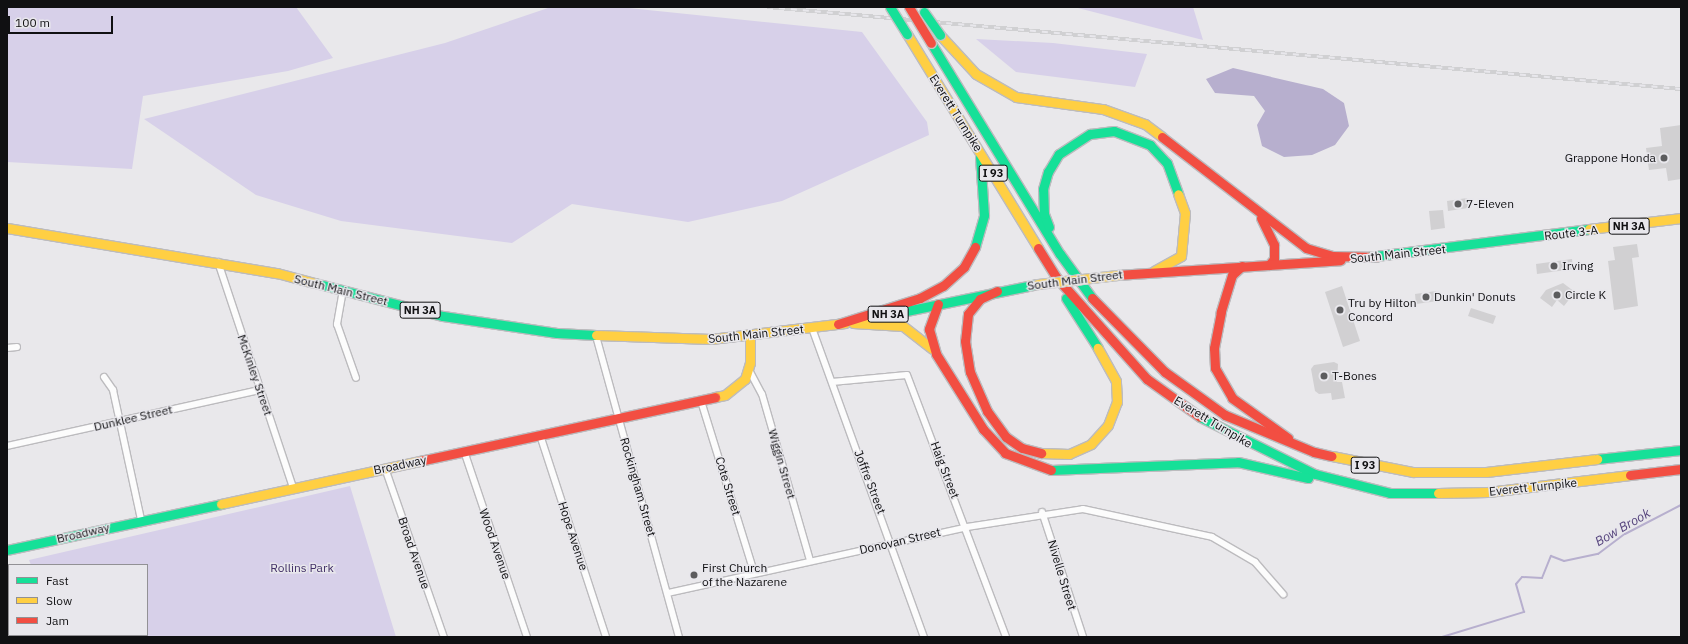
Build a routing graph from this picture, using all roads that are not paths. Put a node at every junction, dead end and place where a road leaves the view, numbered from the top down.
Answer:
1 (890, 7) edge
2 (909, 7) edge
3 (922, 10) edge
4 (979, 150) junction
5 (1252, 206) junction
6 (1681, 218) edge
7 (7, 228) edge
8 (1509, 241) joint
9 (1376, 257) junction
10 (218, 262) junction
11 (1269, 265) junction
12 (1242, 266) junction
13 (1154, 271) junction
14 (1056, 277) junction
15 (1077, 278) junction
16 (343, 290) junction
17 (997, 291) junction
18 (938, 304) junction
19 (838, 324) junction
20 (812, 328) junction
21 (596, 336) junction
22 (750, 336) junction
23 (17, 347) dead end
24 (7, 348) edge
25 (936, 354) junction
26 (749, 370) junction
27 (104, 377) dead end
28 (356, 378) dead end
29 (832, 382) junction
30 (260, 390) junction
31 (701, 400) junction
32 (619, 418) junction
33 (119, 421) junction
34 (540, 435) junction
35 (7, 446) edge
36 (1681, 450) edge
37 (464, 451) junction
38 (1324, 455) junction
39 (385, 468) junction
40 (1681, 469) edge
41 (293, 487) junction
42 (1390, 493) junction
43 (1042, 512) junction
44 (141, 520) junction
45 (967, 526) junction
46 (892, 543) junction
47 (7, 550) edge
48 (810, 560) junction
49 (754, 572) junction
50 (668, 593) junction
51 (1283, 594) dead end
52 (444, 637) edge
53 (527, 637) edge
54 (606, 637) edge
55 (679, 637) edge
56 (924, 637) edge
57 (1006, 637) edge
58 (1083, 637) edge

1 - 4 main road, Everett Turnpike / I 93, bridge
2 - 15 main road, Everett Turnpike / I 93, bridge
3 - 5 main road, bridge
4 - 14 main road, Everett Turnpike / I 93
4 - 19 main road
5 - 9 main road
5 - 11 main road
6 - 8 main road, Route 3-A / NH 3A
7 - 10 main road, South Main Street / NH 3A
8 - 9 main road, South Main Street / NH 3A
9 - 11 main road, South Main Street / NH 3A
10 - 16 main road, South Main Street / NH 3A
10 - 30 street, McKinley Street
11 - 12 main road, South Main Street / NH 3A
12 - 13 main road, South Main Street / NH 3A
12 - 38 main road
13 - 15 main road
13 - 17 main road, South Main Street / NH 3A, bridge
14 - 17 main road
14 - 42 main road, Everett Turnpike / I 93
15 - 38 main road, Everett Turnpike / I 93
16 - 21 main road, South Main Street / NH 3A
16 - 28 street
17 - 18 main road, South Main Street / NH 3A
18 - 19 main road, South Main Street / NH 3A
18 - 25 main road
19 - 20 main road, South Main Street / NH 3A
19 - 25 main road
20 - 22 main road, South Main Street / NH 3A
20 - 29 street, Joffre Street
21 - 22 main road, South Main Street / NH 3A
21 - 32 street, Rockingham Street
22 - 26 main road
23 - 24 street
25 - 42 main road
26 - 31 main road, Broadway
26 - 48 street, Wiggin Street
27 - 33 street
29 - 45 street, Haig Street
29 - 46 street, Joffre Street
30 - 33 street, Dunklee Street
30 - 41 street, McKinley Street
31 - 32 main road, Broadway
31 - 49 street, Cote Street
32 - 34 main road, Broadway
32 - 50 street, Rockingham Street
33 - 35 street, Dunklee Street
33 - 44 street
34 - 37 main road, Broadway
34 - 54 street, Hope Avenue
36 - 38 main road, Everett Turnpike / I 93
37 - 39 main road, Broadway
37 - 53 street, Wood Avenue
39 - 41 main road, Broadway
39 - 52 street, Broad Avenue
40 - 42 main road, Everett Turnpike / I 93
41 - 44 main road, Broadway
43 - 45 street, Donovan Street
43 - 51 street, Donovan Street
43 - 58 street, Nivelle Street
44 - 47 main road, Broadway
45 - 46 street, Donovan Street
45 - 57 street, Haig Street
46 - 48 street, Donovan Street
46 - 56 street, Joffre Street
48 - 49 street, Donovan Street
49 - 50 street, Donovan Street
50 - 55 street, Rockingham Street

